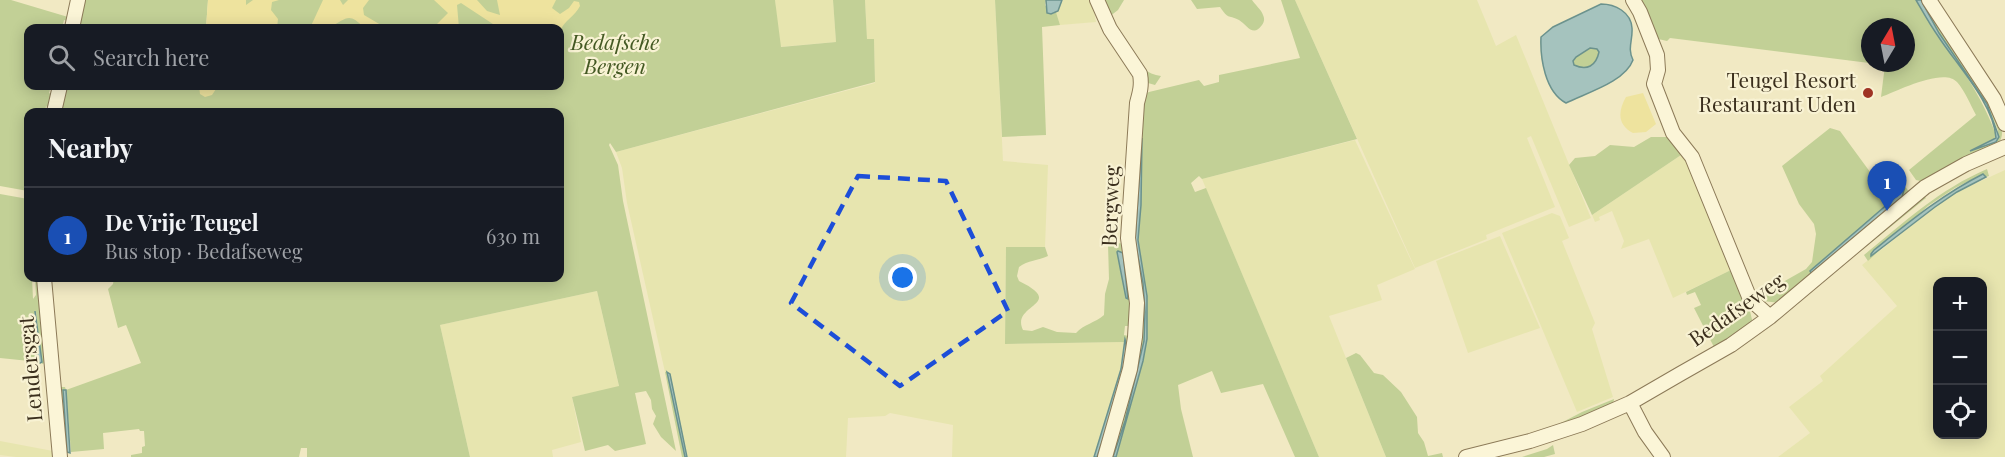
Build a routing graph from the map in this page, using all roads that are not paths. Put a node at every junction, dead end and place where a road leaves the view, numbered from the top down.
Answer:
1 (78, 0) edge
2 (1097, 0) edge
3 (1633, 0) edge
4 (1929, 0) edge
5 (73, 24) edge
6 (59, 90) edge
7 (55, 108) edge
8 (2005, 124) edge
9 (2005, 147) edge
10 (44, 282) edge
11 (1770, 317) junction
12 (1630, 403) junction
13 (60, 457) edge
14 (1105, 457) edge
15 (1466, 457) edge
16 (1663, 457) edge

1 - 5 street
2 - 14 street, Bergweg
3 - 11 street
4 - 8 street
6 - 7 street
9 - 11 street, Bedafseweg
10 - 13 street, Lendersgat
11 - 12 street, Bedafseweg
12 - 15 street, Bedafseweg
12 - 16 street

